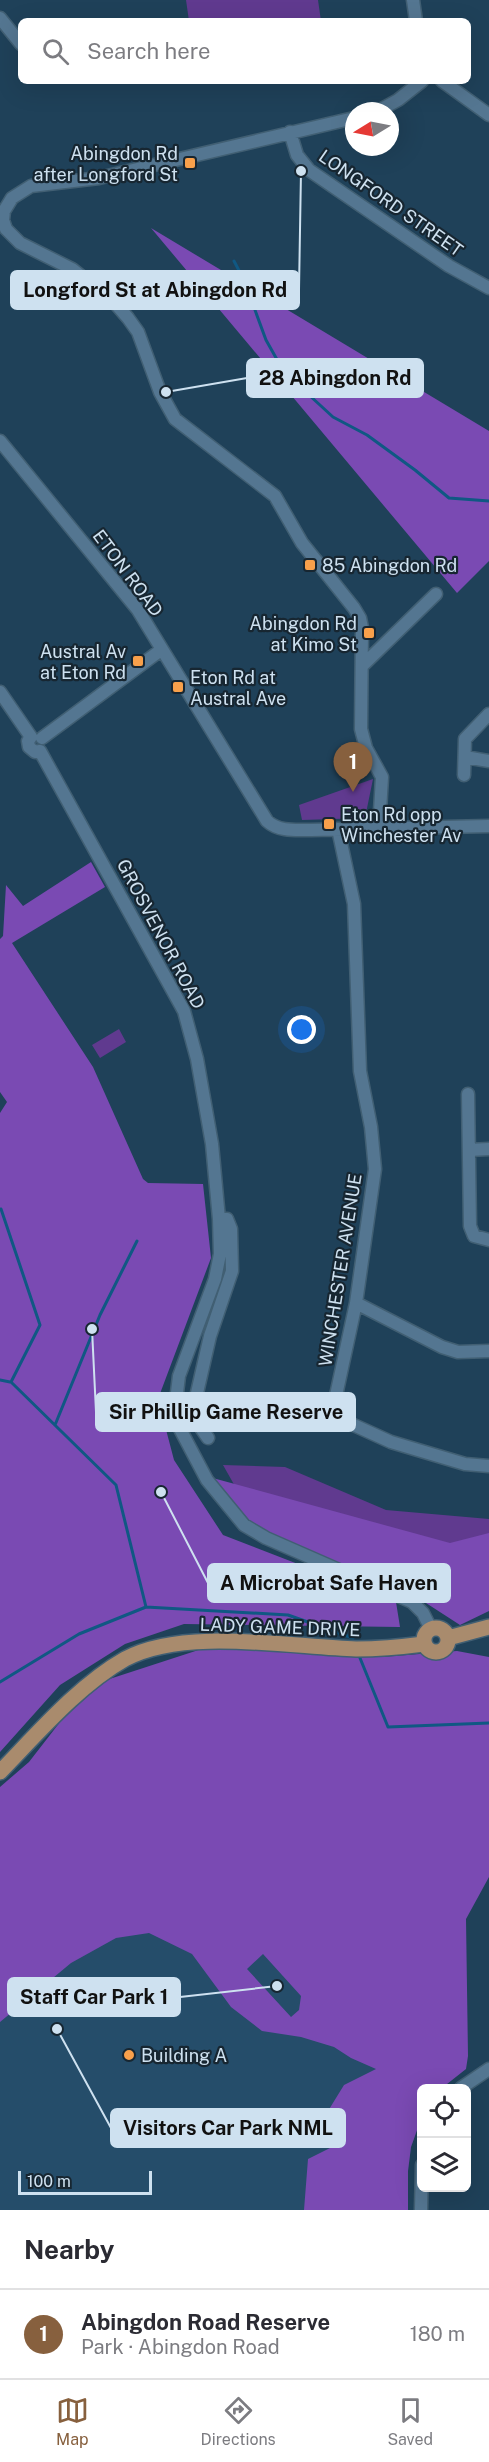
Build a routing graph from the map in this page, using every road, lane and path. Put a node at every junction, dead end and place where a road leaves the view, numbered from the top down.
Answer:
1 (413, 0) edge
2 (0, 18) edge
3 (416, 18) edge
4 (18, 40) edge
5 (418, 84) edge
6 (446, 84) edge
7 (394, 102) edge
8 (489, 115) edge
9 (345, 120) edge
10 (290, 132) junction
11 (2, 210) edge
12 (489, 288) edge
13 (0, 441) edge
14 (436, 594) dead end
15 (161, 650) junction
16 (362, 666) junction
17 (0, 692) edge
18 (489, 714) edge
19 (37, 737) junction
20 (465, 757) junction
21 (489, 761) edge
22 (464, 775) dead end
23 (489, 826) edge
24 (379, 828) junction
25 (338, 829) junction
26 (468, 1094) dead end
27 (489, 1149) edge
28 (469, 1150) junction
29 (219, 1220) junction
30 (489, 1240) edge
31 (356, 1303) junction
32 (489, 1351) edge
33 (208, 1438) dead end
34 (489, 1466) edge
35 (489, 1627) edge
36 (431, 1629) junction
37 (448, 1638) junction
38 (424, 1644) junction
39 (0, 1772) edge
40 (489, 2069) edge
41 (465, 2084) edge
42 (421, 2192) edge
43 (421, 2210) edge

1 - 3 street
2 - 4 street
5 - 7 street
6 - 8 street
9 - 10 street
10 - 11 street
10 - 12 street, LONGFORD STREET
11 - 16 street
13 - 15 street, ETON ROAD
14 - 16 street
15 - 19 street
15 - 25 street, ETON ROAD
16 - 24 street
17 - 19 street
18 - 20 street
19 - 29 street, GROSVENOR ROAD
20 - 21 street
20 - 22 street
23 - 24 street, ETON ROAD
24 - 25 street, ETON ROAD
25 - 31 street, WINCHESTER AVENUE
26 - 28 street
27 - 28 street
28 - 30 street
29 - 33 street, GROSVENOR ROAD
29 - 36 street, GROSVENOR ROAD
31 - 32 street
31 - 34 street, WINCHESTER AVENUE
35 - 37 main road
36 - 37 main road
36 - 38 main road
37 - 38 main road
38 - 39 main road, LADY GAME DRIVE
40 - 41 street
42 - 43 street

